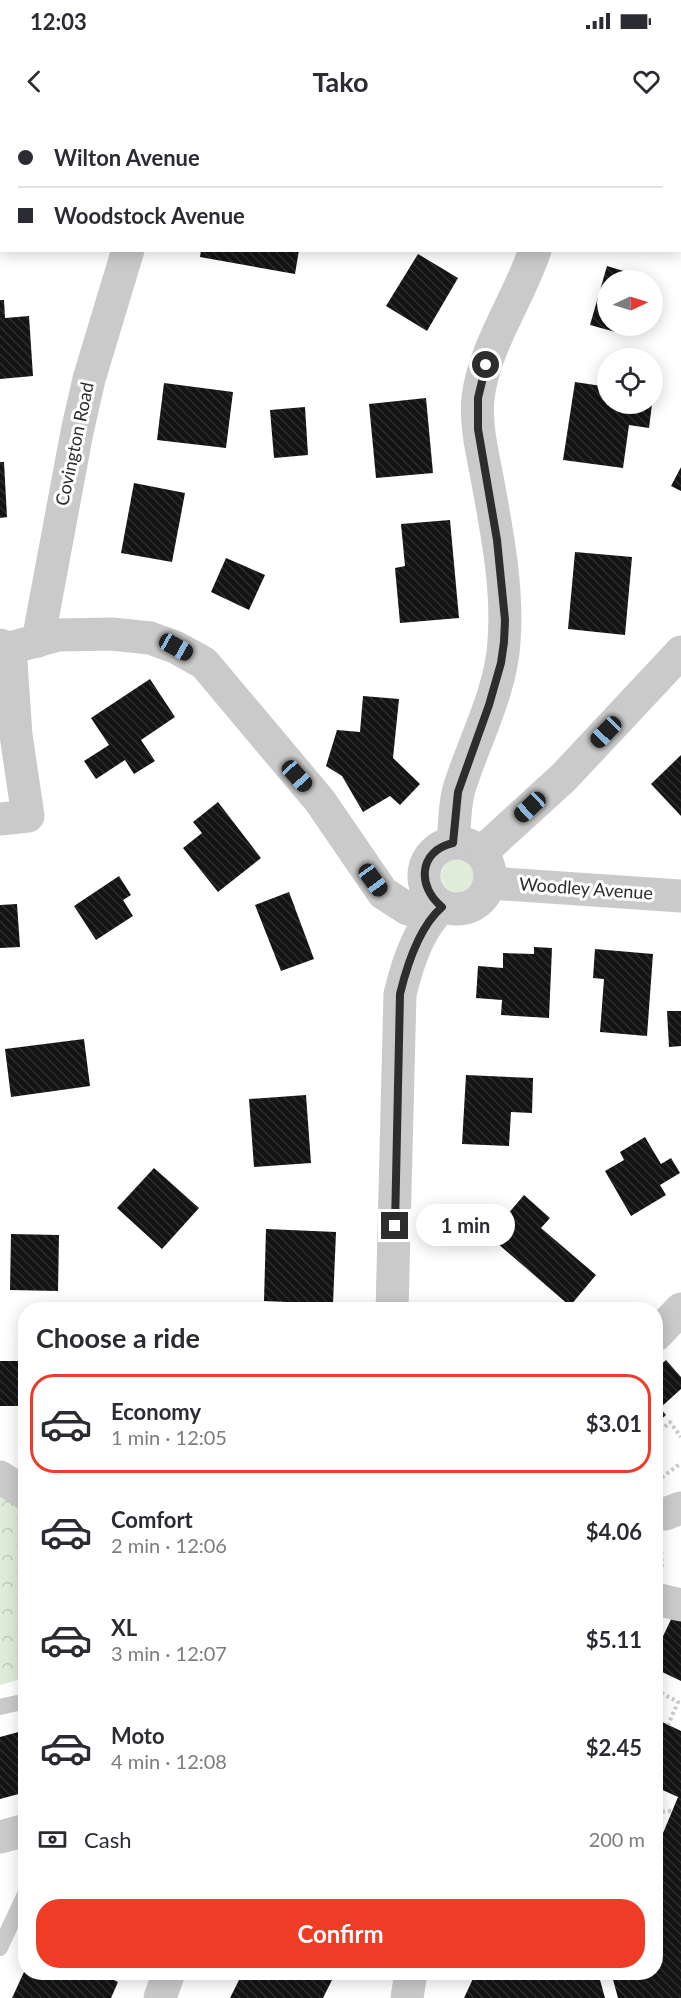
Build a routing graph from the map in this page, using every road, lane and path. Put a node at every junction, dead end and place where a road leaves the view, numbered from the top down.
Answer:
1 (127, 252) edge
2 (534, 252) edge
3 (16, 644) edge
4 (681, 652) edge
5 (0, 819) edge
6 (467, 848) junction
7 (490, 883) junction
8 (681, 896) edge
9 (436, 911) junction
10 (392, 1302) edge
11 (681, 1309) edge
12 (663, 1328) edge
13 (663, 1428) edge
14 (681, 1437) edge
15 (681, 1463) edge
16 (663, 1477) edge
17 (0, 1478) edge
18 (18, 1489) edge
19 (681, 1508) edge
20 (663, 1516) edge
21 (663, 1589) edge
22 (681, 1605) edge
23 (663, 1694) edge
24 (18, 1703) edge
25 (0, 1707) edge
26 (668, 1725) dead end
27 (672, 1811) dead end
28 (663, 1812) edge
29 (18, 1832) edge
30 (0, 1837) edge
31 (18, 1909) edge
32 (0, 1948) edge
33 (166, 1980) edge
34 (410, 1980) edge
35 (160, 1998) edge
36 (407, 1998) edge

1 - 3 street, Covington Road
2 - 6 street
3 - 5 street, Covington Road
3 - 9 street
4 - 6 street
6 - 7 street
6 - 9 street
7 - 8 street, Woodley Avenue
7 - 9 street
9 - 10 street
11 - 12 street
13 - 14 path
15 - 16 path
17 - 18 street
19 - 20 street
21 - 22 street
23 - 26 path
24 - 25 lane
27 - 28 path
29 - 30 street
31 - 32 lane
33 - 35 street
34 - 36 street

